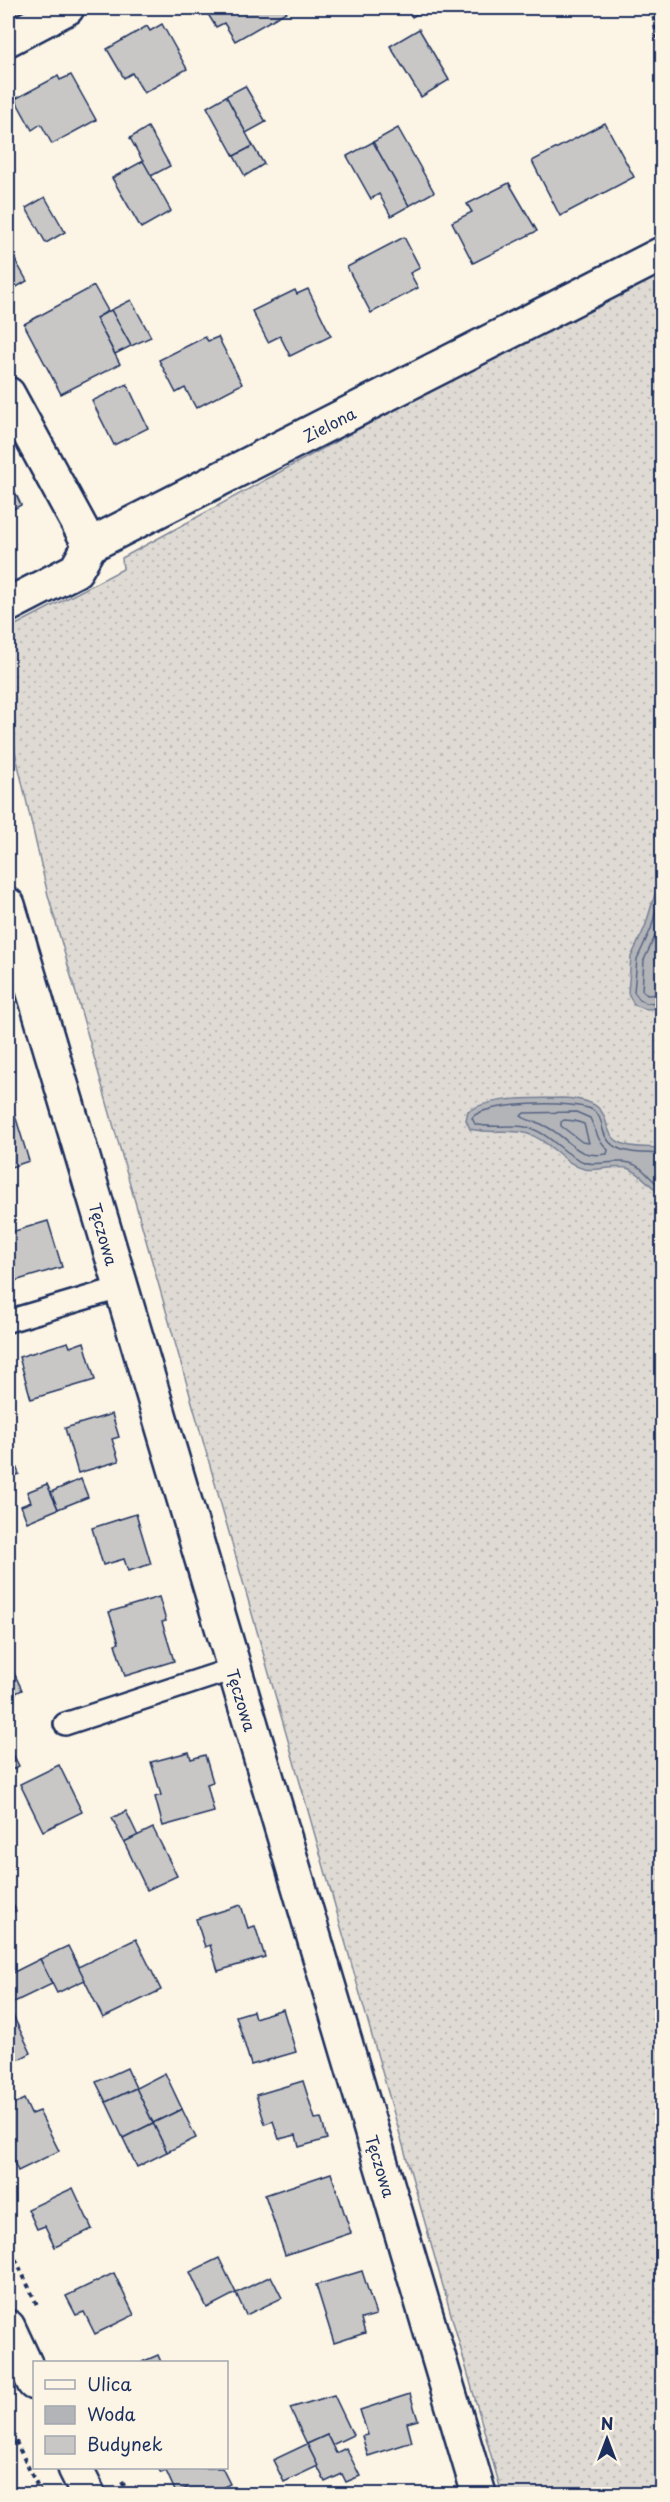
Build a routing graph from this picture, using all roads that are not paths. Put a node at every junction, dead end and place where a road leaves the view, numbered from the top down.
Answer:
1 (67, 8) edge
2 (8, 39) edge
3 (663, 254) edge
4 (8, 394) edge
5 (90, 545) junction
6 (8, 605) edge
7 (8, 905) edge
8 (120, 1288) junction
9 (8, 1321) edge
10 (233, 1669) junction
11 (64, 1724) dead end
12 (8, 2327) edge
13 (33, 2382) edge
14 (76, 2469) edge
15 (88, 2494) edge
16 (479, 2494) edge

1 - 2 street
3 - 5 street, Zielona
4 - 5 street
5 - 6 street
7 - 8 street, Tęczowa
8 - 9 lane
8 - 10 street, Tęczowa
10 - 11 lane
10 - 16 street, Tęczowa
12 - 13 street
14 - 15 street

